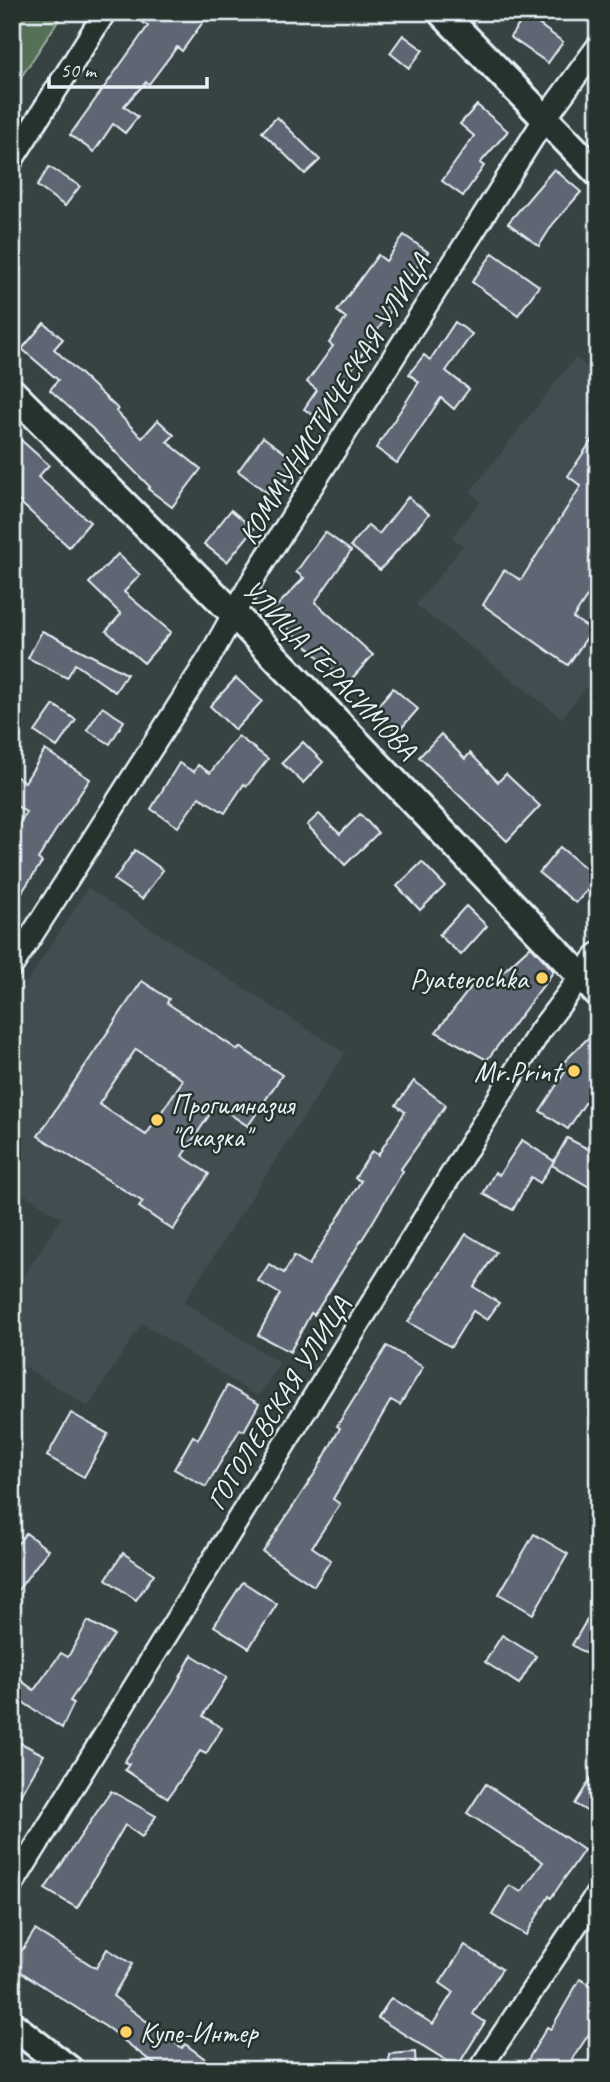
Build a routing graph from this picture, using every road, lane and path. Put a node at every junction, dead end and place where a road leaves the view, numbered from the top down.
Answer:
1 (105, 12) edge
2 (441, 12) edge
3 (598, 46) edge
4 (544, 120) junction
5 (12, 160) edge
6 (598, 173) edge
7 (12, 392) edge
8 (233, 613) junction
9 (598, 954) edge
10 (12, 966) edge
11 (590, 986) edge
12 (12, 1885) edge
13 (598, 1892) edge
14 (12, 2025) edge
15 (70, 2070) edge
16 (479, 2070) edge

1 - 5 street
2 - 4 main road
3 - 4 street, КОММУНИСТИЧЕСКАЯ УЛИЦА
4 - 6 main road
4 - 8 street, КОММУНИСТИЧЕСКАЯ УЛИЦА
7 - 8 main road, УЛИЦА ГЕРАСИМОВА
8 - 10 street, КОММУНИСТИЧЕСКАЯ УЛИЦА
8 - 11 main road, УЛИЦА ГЕРАСИМОВА
9 - 11 street, ГОГОЛЕВСКАЯ УЛИЦА
11 - 12 street, ГОГОЛЕВСКАЯ УЛИЦА
13 - 16 street
14 - 15 main road

